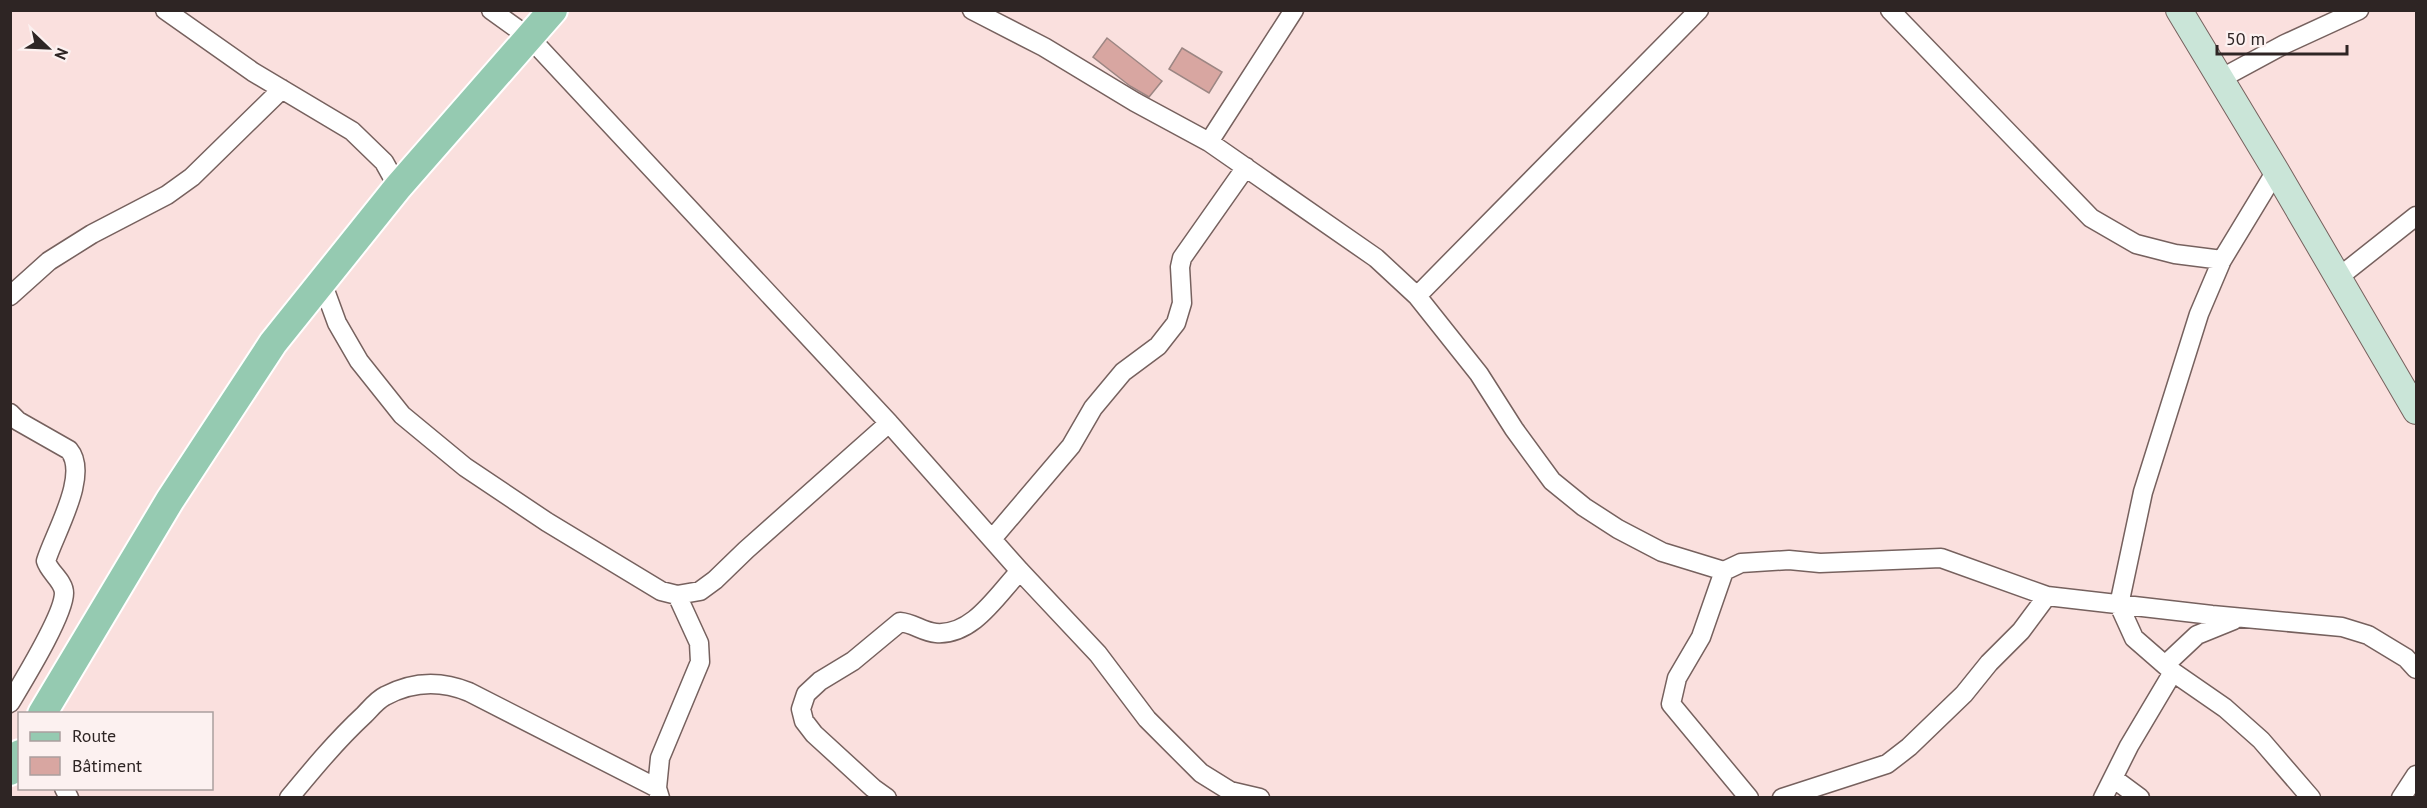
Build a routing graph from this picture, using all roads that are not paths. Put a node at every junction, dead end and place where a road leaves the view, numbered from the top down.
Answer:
1 (165, 10) edge
2 (491, 10) edge
3 (554, 10) edge
4 (972, 10) edge
5 (1294, 10) edge
6 (1699, 10) edge
7 (1890, 10) edge
8 (2179, 10) edge
9 (2359, 10) edge
10 (530, 38) junction
11 (2220, 79) junction
12 (282, 89) junction
13 (1209, 142) junction
14 (1246, 167) junction
15 (2276, 171) junction
16 (398, 187) junction
17 (2416, 216) edge
18 (2222, 260) junction
19 (2338, 277) junction
20 (322, 282) junction
21 (10, 296) edge
22 (1417, 296) junction
23 (2416, 411) edge
24 (10, 413) edge
25 (889, 423) junction
26 (992, 539) junction
27 (1020, 571) junction
28 (1724, 571) junction
29 (677, 595) junction
30 (2048, 596) junction
31 (2119, 604) junction
32 (2239, 618) junction
33 (2169, 668) junction
34 (2416, 669) edge
35 (10, 703) edge
36 (43, 712) edge
37 (18, 757) edge
38 (10, 771) edge
39 (1201, 773) junction
40 (2416, 775) edge
41 (2113, 778) junction
42 (658, 793) edge
43 (1742, 796) edge
44 (289, 798) edge
45 (887, 798) edge
46 (1212, 798) edge
47 (1260, 798) edge
48 (1782, 798) edge
49 (2103, 798) edge
50 (2140, 798) edge
51 (2311, 798) edge
52 (2401, 798) edge

1 - 12 street
2 - 10 street
3 - 10 main road
4 - 13 street
5 - 13 street
6 - 22 street
7 - 18 street
8 - 11 main road
9 - 11 street
10 - 16 main road
10 - 25 street
11 - 15 main road
12 - 16 street
12 - 21 street
13 - 14 street
14 - 22 street
14 - 26 street
15 - 18 street
15 - 19 main road
16 - 20 main road
17 - 19 street
18 - 31 street
19 - 23 main road
20 - 29 street
20 - 36 main road
22 - 28 street
24 - 35 street
25 - 26 street
25 - 29 street
26 - 27 street
27 - 39 street
27 - 45 street
28 - 30 street
28 - 43 street
29 - 42 street
30 - 31 street
30 - 48 street
31 - 32 street
31 - 33 street
32 - 33 street
32 - 34 street
33 - 41 street
33 - 51 street
37 - 38 main road
39 - 46 street
39 - 47 street
40 - 52 street
41 - 49 street
41 - 50 street
42 - 44 street

